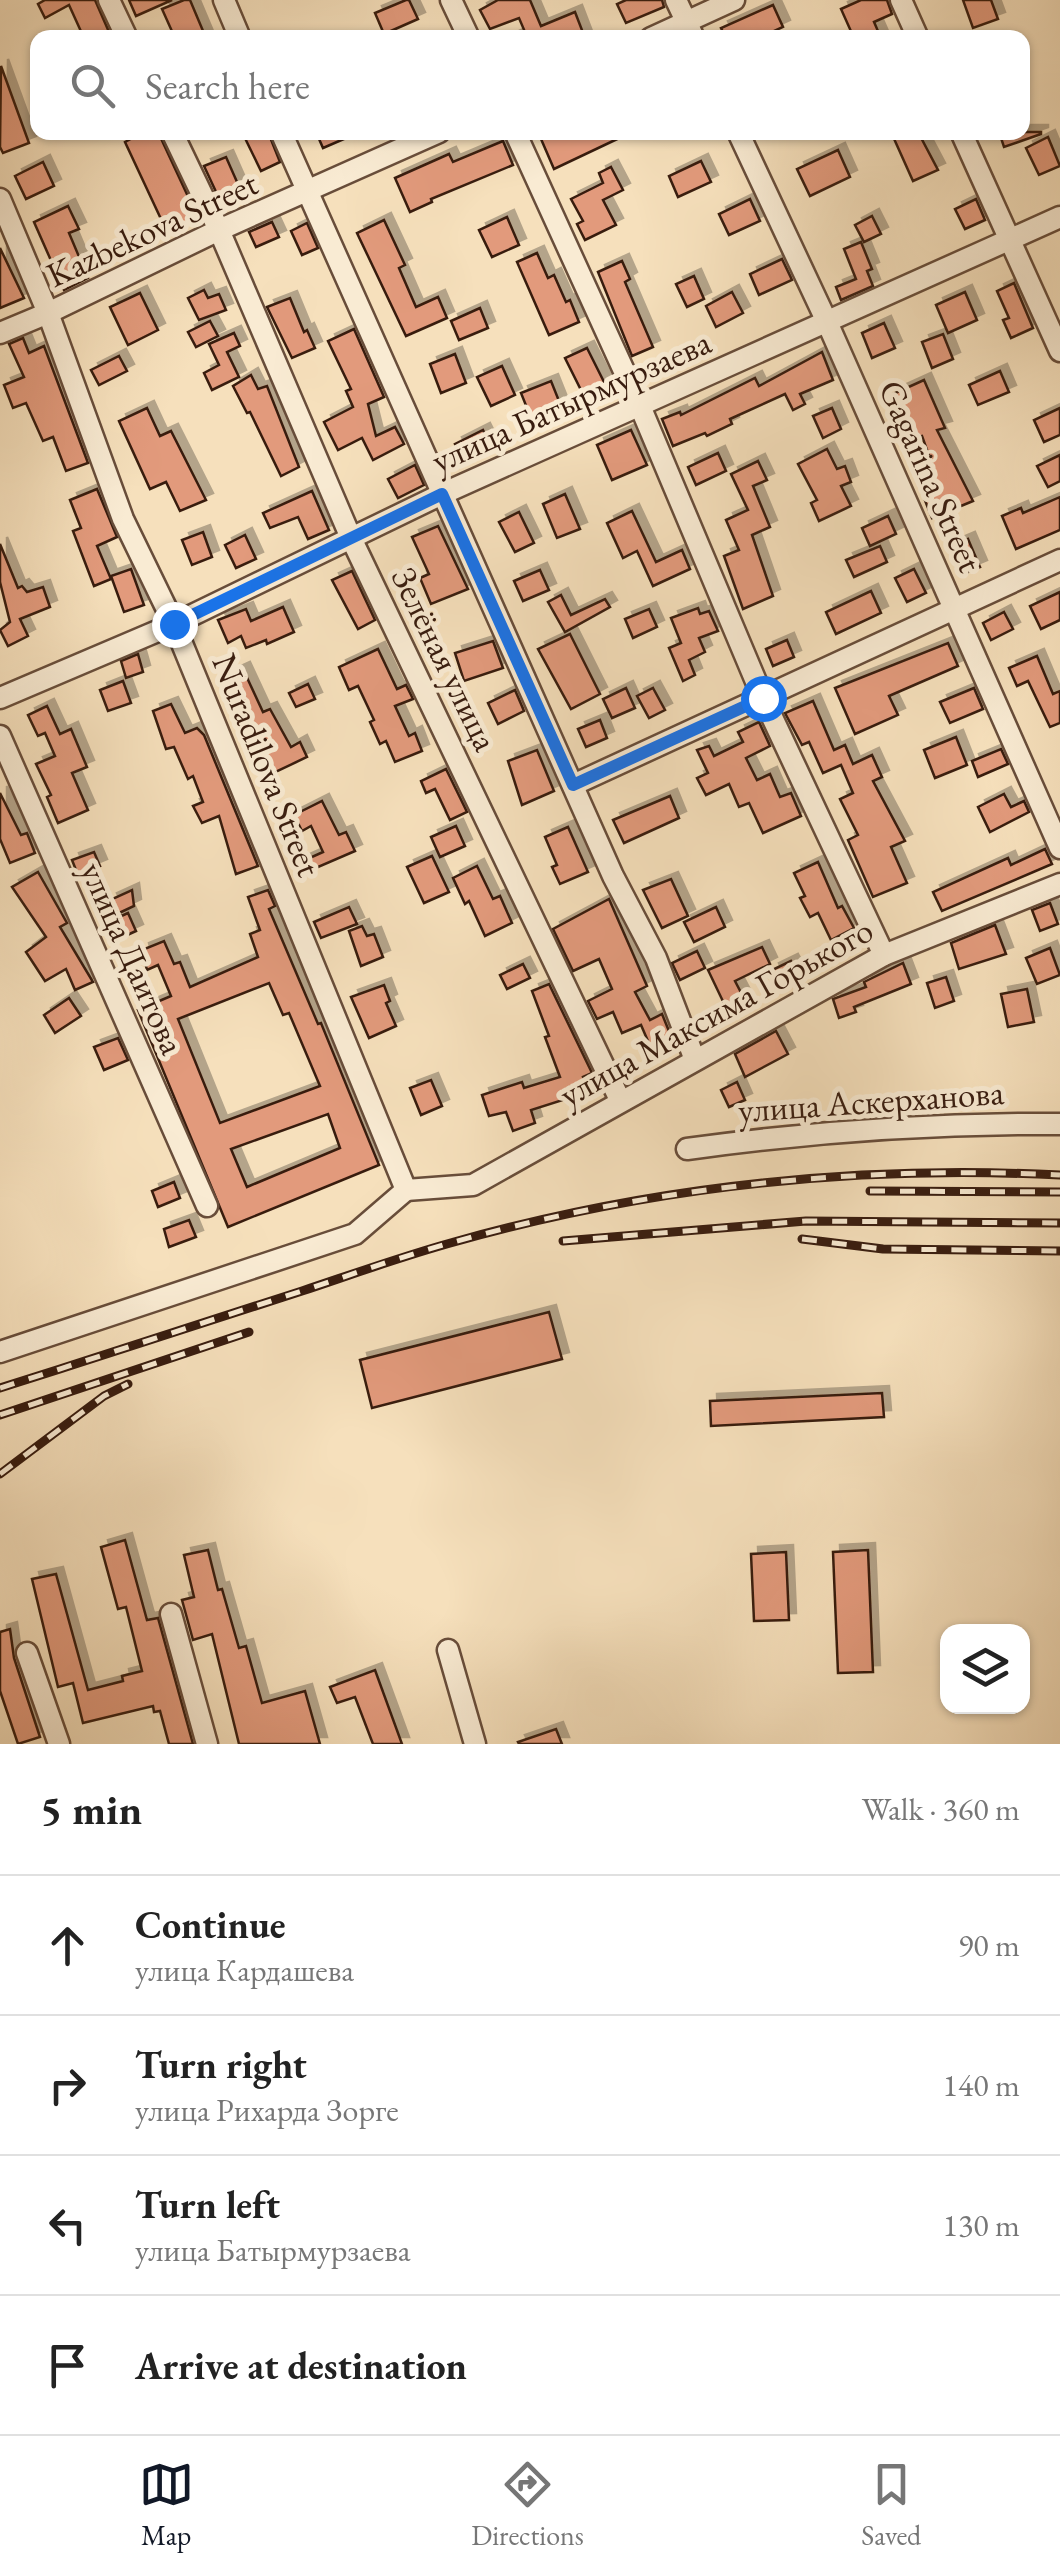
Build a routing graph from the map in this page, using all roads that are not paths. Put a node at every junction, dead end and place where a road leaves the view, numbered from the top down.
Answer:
1 (109, 0) edge
2 (224, 0) edge
3 (451, 0) edge
4 (676, 0) edge
5 (734, 0) edge
6 (901, 0) edge
7 (122, 30) edge
8 (237, 30) edge
9 (466, 30) edge
10 (690, 30) edge
11 (914, 30) edge
12 (176, 140) edge
13 (284, 140) edge
14 (423, 140) edge
15 (519, 140) edge
16 (742, 140) edge
17 (965, 140) edge
18 (307, 193) junction
19 (0, 199) edge
20 (1060, 216) edge
21 (218, 230) junction
22 (1010, 240) junction
23 (48, 313) junction
24 (827, 322) junction
25 (0, 333) edge
26 (1060, 351) edge
27 (640, 406) junction
28 (442, 494) junction
29 (351, 538) junction
30 (1060, 560) edge
31 (954, 609) junction
32 (174, 624) junction
33 (0, 698) edge
34 (763, 698) junction
35 (0, 736) edge
36 (573, 785) junction
37 (1060, 848) edge
38 (1060, 884) edge
39 (884, 955) junction
40 (694, 1060) junction
41 (620, 1100) junction
42 (1060, 1124) edge
43 (687, 1150) dead end
44 (406, 1190) junction
45 (206, 1206) dead end
46 (0, 1352) edge
47 (171, 1614) dead end
48 (448, 1650) dead end
49 (27, 1653) dead end
50 (59, 1744) edge
51 (207, 1744) edge
52 (476, 1744) edge

1 - 7 street
2 - 8 street
3 - 9 street
4 - 10 street
5 - 10 street
6 - 11 street
12 - 21 street, Зелёная улица
13 - 18 street
14 - 18 street, Kazbekova Street
15 - 27 street
16 - 24 street, Gagarina Street
17 - 22 street
18 - 21 street, Kazbekova Street
18 - 28 street
19 - 23 street, Nuradilova Street
20 - 22 street, улица Батырмурзаева
21 - 23 street, Kazbekova Street
21 - 29 street, Зелёная улица
22 - 24 street, улица Батырмурзаева
22 - 26 street
23 - 25 street, Kazbekova Street
23 - 32 street, Nuradilova Street
24 - 27 street, улица Батырмурзаева
24 - 31 street, Gagarina Street
27 - 28 street, улица Батырмурзаева
27 - 34 street
28 - 29 street, улица Батырмурзаева
28 - 36 street
29 - 32 street, улица Батырмурзаева
29 - 41 street, Зелёная улица
30 - 31 street
31 - 34 street
31 - 37 street, Gagarina Street
32 - 33 street, улица Батырмурзаева
32 - 44 street, Nuradilova Street
34 - 36 street
34 - 39 street
35 - 45 street, улица Даитова
36 - 40 street
38 - 39 street, улица Максима Горького
39 - 40 street, улица Максима Горького
40 - 41 street, улица Максима Горького
41 - 44 street, улица Максима Горького
42 - 43 street, улица Аскерханова
44 - 46 street
47 - 51 street
48 - 52 street
49 - 50 street

